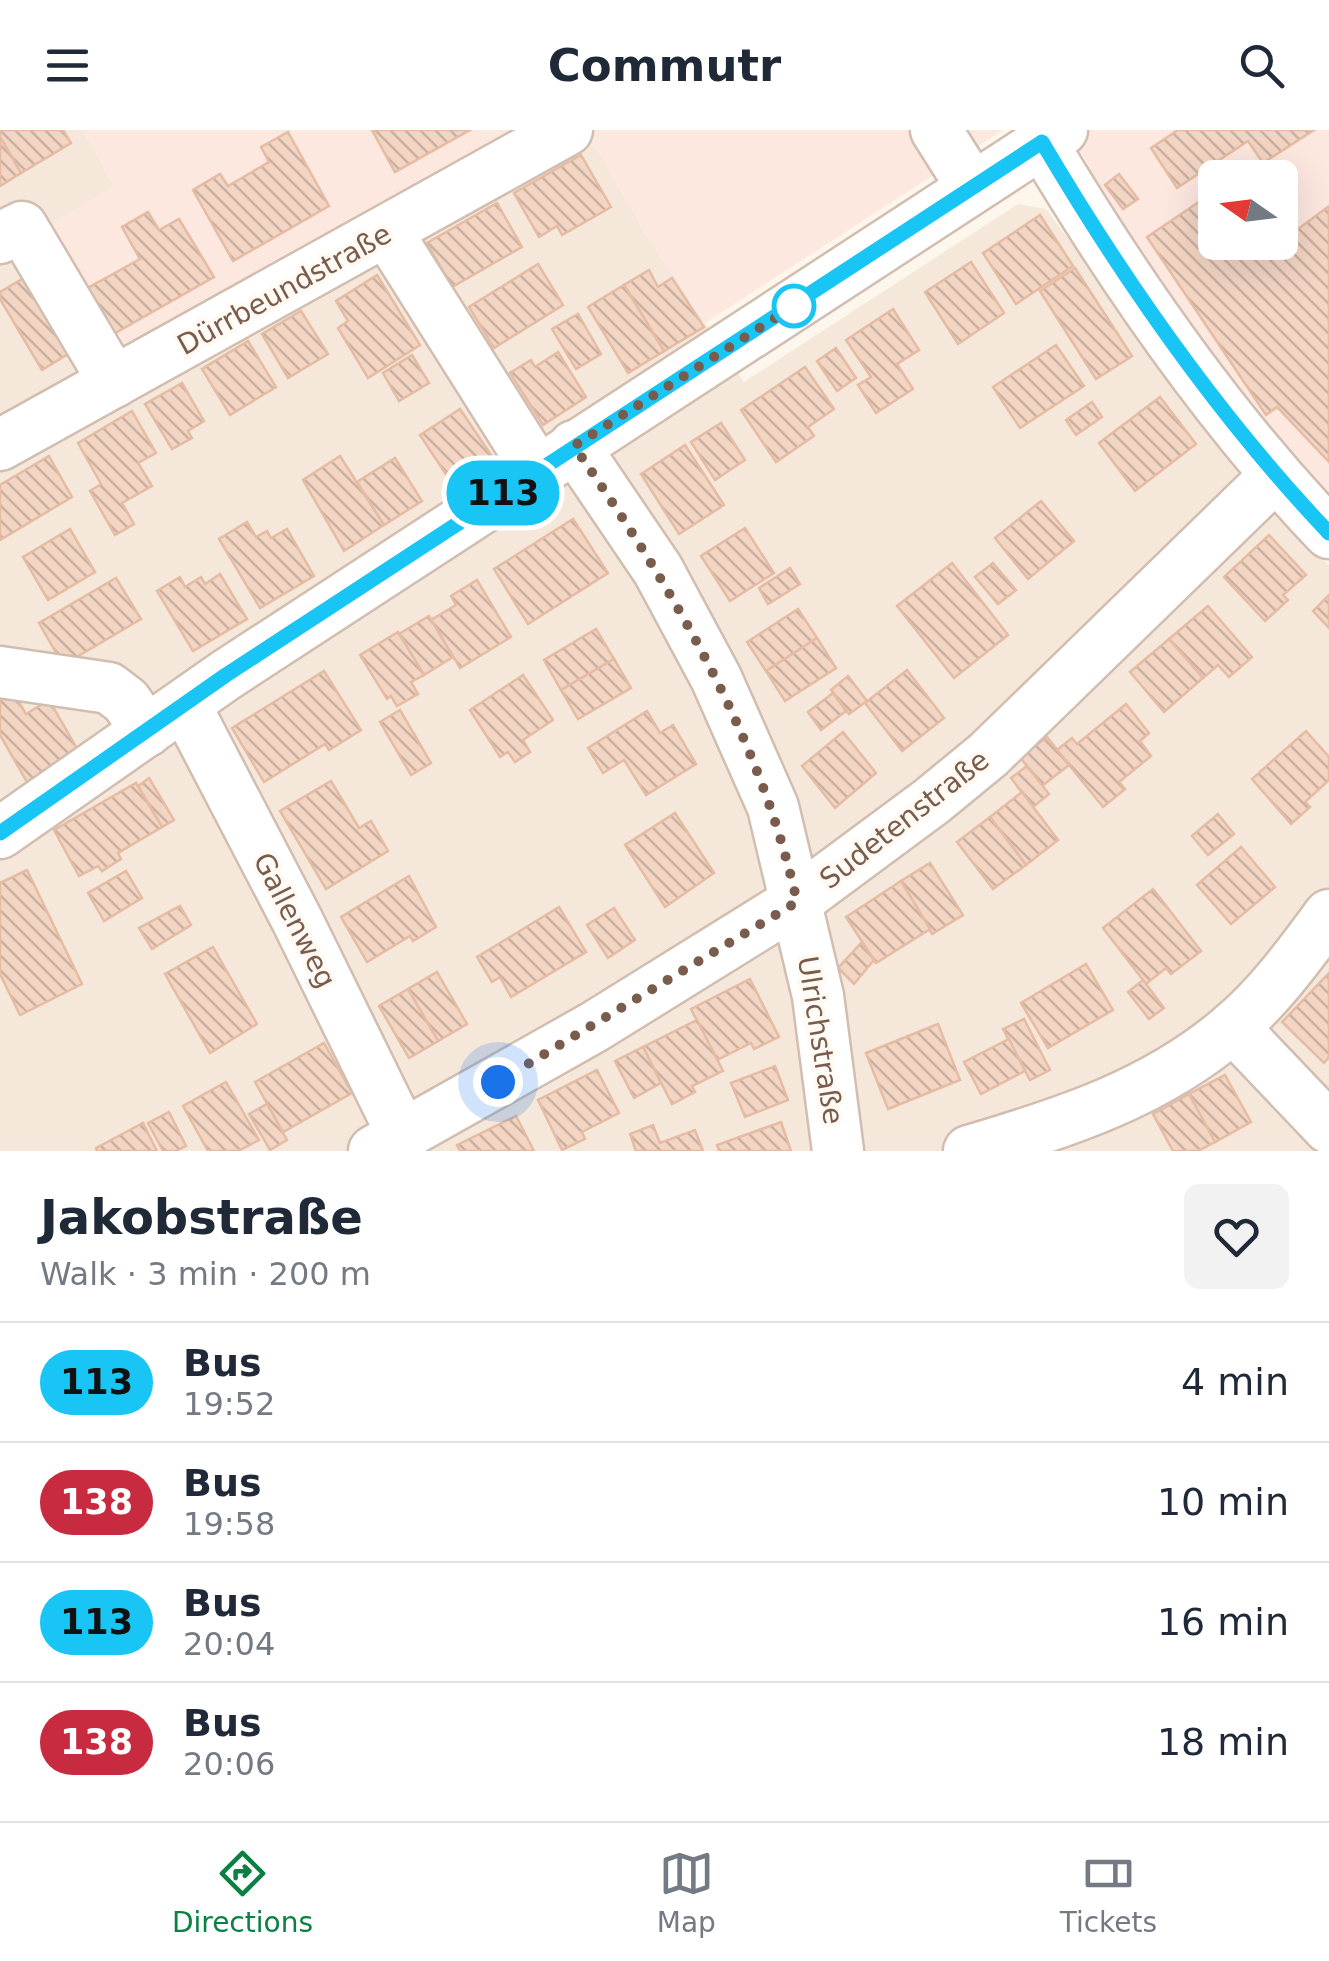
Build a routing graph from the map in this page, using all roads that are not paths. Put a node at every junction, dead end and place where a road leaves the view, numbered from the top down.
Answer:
1 (567, 130) edge
2 (936, 130) edge
3 (1052, 136) edge
4 (972, 186) junction
5 (388, 232) junction
6 (0, 238) edge
7 (114, 382) junction
8 (0, 445) edge
9 (556, 458) junction
10 (1275, 476) junction
11 (1329, 533) edge
12 (0, 672) edge
13 (166, 718) junction
14 (0, 833) edge
15 (797, 902) junction
16 (1329, 916) edge
17 (1233, 1027) junction
18 (1329, 1128) edge
19 (389, 1144) edge
20 (838, 1151) edge
21 (969, 1151) edge

1 - 5 street, Dürrbeundstraße
2 - 4 street
3 - 4 street
3 - 10 street
4 - 9 street
5 - 7 street, Dürrbeundstraße
5 - 9 street, Ulrichstraße
6 - 7 street
7 - 8 street, Dürrbeundstraße
9 - 13 street
9 - 15 street, Ulrichstraße
10 - 11 street
10 - 15 street, Sudetenstraße
12 - 13 street, Gallenweg
13 - 14 street
13 - 19 street, Gallenweg
15 - 19 street, Sudetenstraße
15 - 20 street, Ulrichstraße
16 - 17 street
17 - 18 street
17 - 21 street

